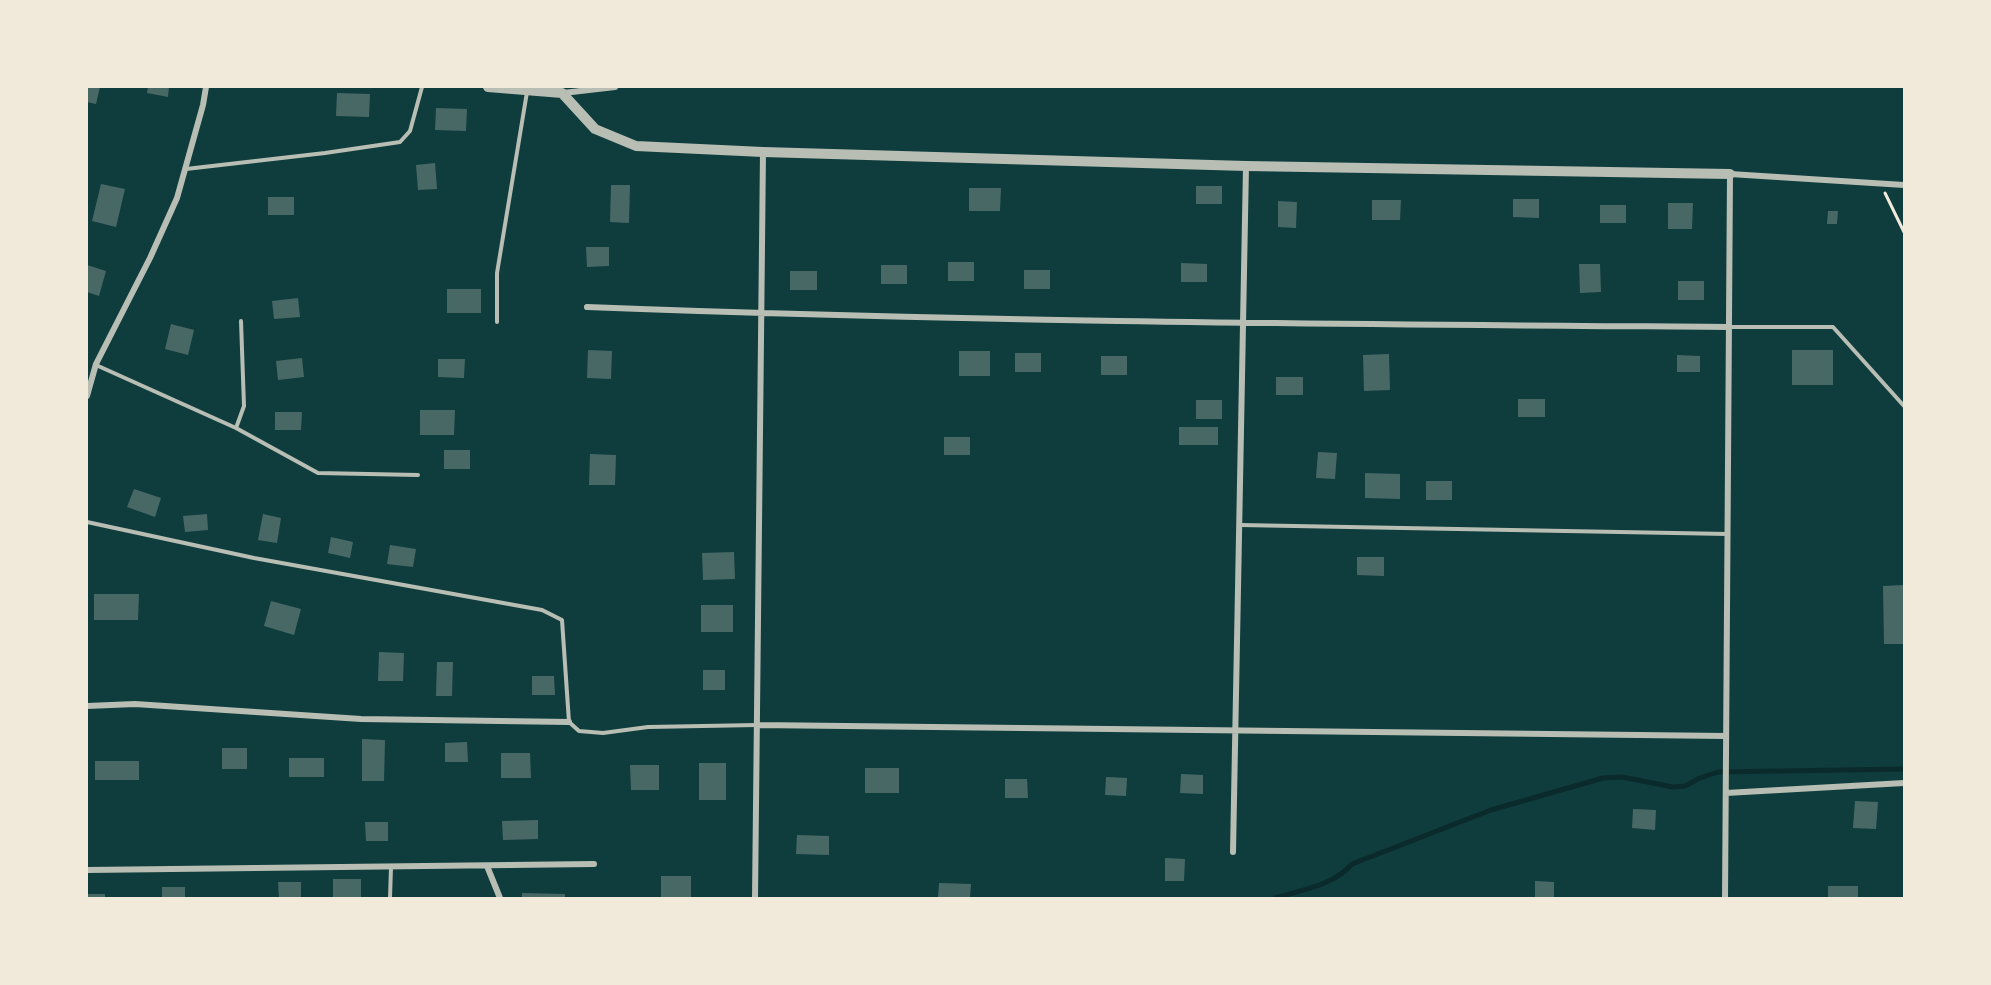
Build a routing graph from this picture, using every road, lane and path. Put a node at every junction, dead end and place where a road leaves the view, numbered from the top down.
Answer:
1 (206, 87) edge
2 (422, 87) edge
3 (488, 87) edge
4 (615, 87) edge
5 (528, 92) junction
6 (562, 93) junction
7 (762, 152) junction
8 (1246, 166) junction
9 (185, 169) junction
10 (1730, 174) junction
11 (1880, 184) junction
12 (1904, 185) edge
13 (1904, 232) edge
14 (587, 307) dead end
15 (760, 314) junction
16 (241, 321) dead end
17 (497, 322) dead end
18 (1244, 323) junction
19 (1729, 327) junction
20 (96, 364) junction
21 (87, 396) edge
22 (1904, 406) edge
23 (236, 428) junction
24 (418, 475) dead end
25 (87, 522) edge
26 (1240, 525) junction
27 (1728, 534) junction
28 (87, 706) edge
29 (569, 722) junction
30 (757, 725) junction
31 (1235, 731) junction
32 (1726, 736) junction
33 (1904, 783) edge
34 (1726, 793) junction
35 (1233, 852) dead end
36 (594, 864) dead end
37 (487, 866) junction
38 (391, 867) junction
39 (87, 870) edge
40 (390, 898) edge
41 (500, 898) edge
42 (755, 898) edge
43 (1725, 898) edge

1 - 9 street
2 - 9 lane
3 - 5 street
4 - 6 street
5 - 6 street
5 - 17 lane
6 - 7 street
7 - 8 street
7 - 15 street
8 - 10 street
8 - 18 street
9 - 20 street
10 - 11 street
10 - 19 street
11 - 12 street
11 - 13 path
14 - 15 street
15 - 18 street
15 - 30 street
16 - 23 lane
18 - 19 street
18 - 26 street
19 - 22 lane
19 - 27 street
20 - 21 street
20 - 23 lane
23 - 24 lane
25 - 29 lane
26 - 27 lane
26 - 31 street
27 - 32 street
28 - 29 street
29 - 30 lane
30 - 31 street
30 - 42 street
31 - 32 street
31 - 35 street
32 - 34 street
33 - 34 street
34 - 43 street
36 - 37 street
37 - 38 street
37 - 41 street
38 - 39 street
38 - 40 lane

